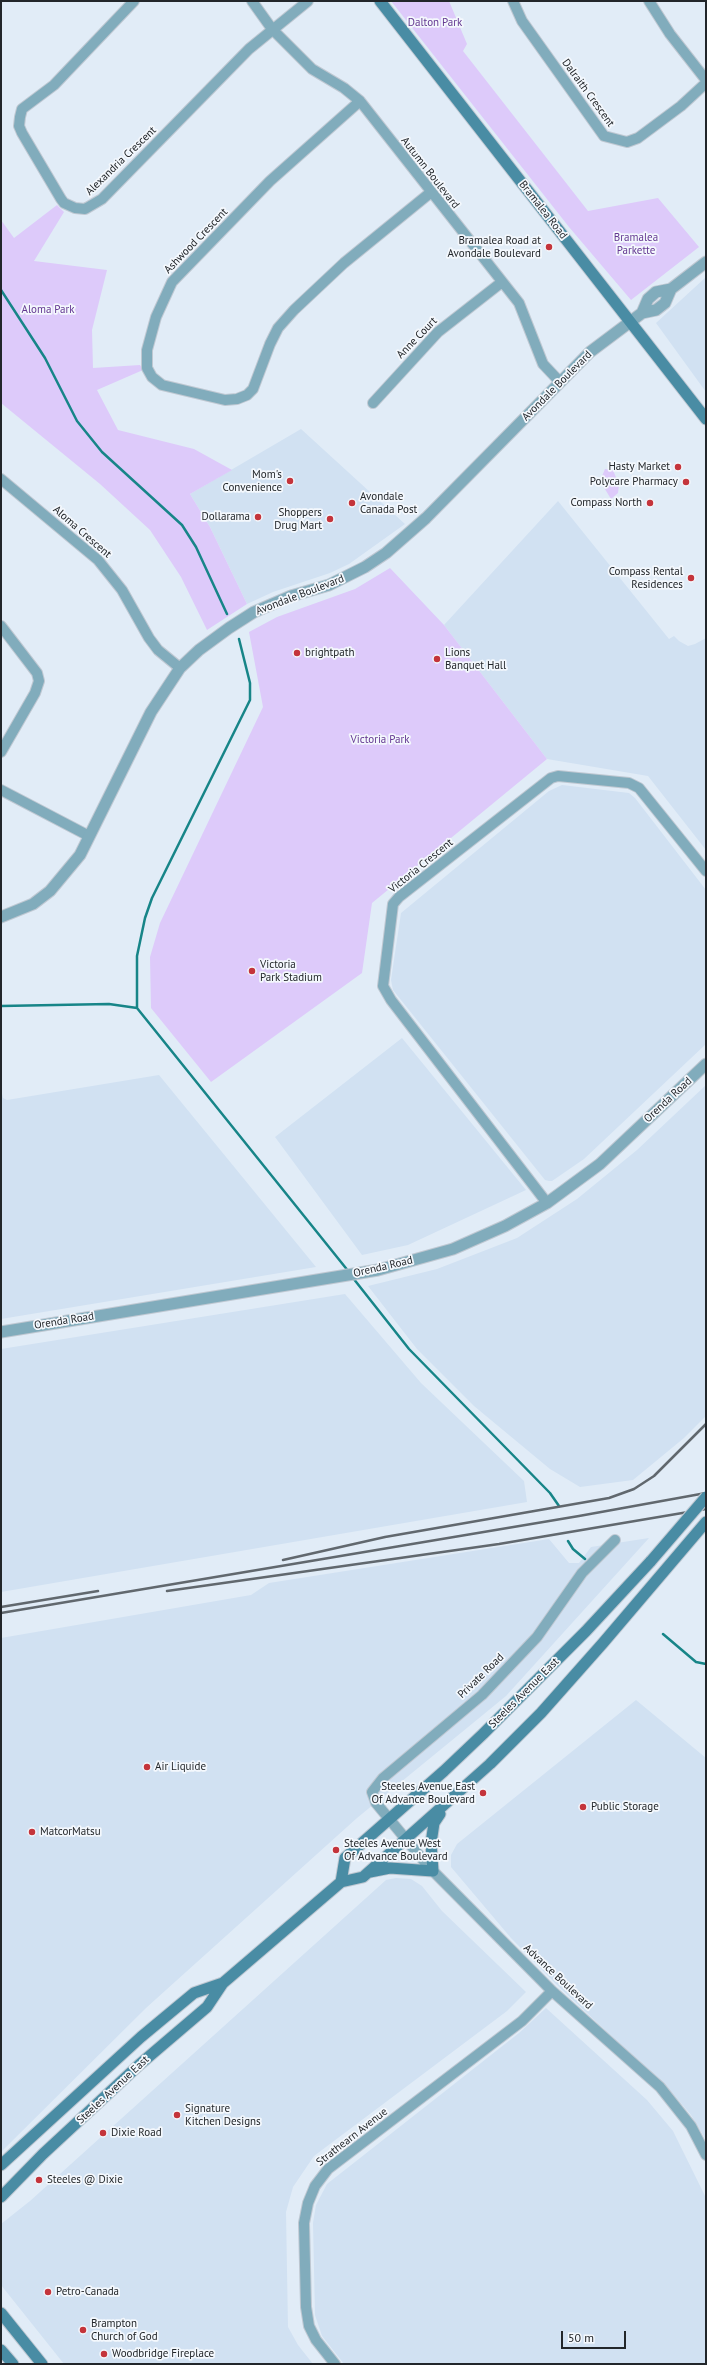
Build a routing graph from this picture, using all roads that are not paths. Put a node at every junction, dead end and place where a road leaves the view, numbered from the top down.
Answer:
1 (134, 1) edge
2 (252, 1) edge
3 (308, 1) edge
4 (380, 1) edge
5 (513, 1) edge
6 (649, 1) edge
7 (272, 29) junction
8 (706, 80) edge
9 (706, 83) edge
10 (360, 101) junction
11 (430, 193) junction
12 (706, 262) edge
13 (502, 282) junction
14 (630, 322) junction
15 (560, 382) junction
16 (373, 403) dead end
17 (706, 419) edge
18 (3, 484) edge
19 (1, 626) edge
20 (180, 668) junction
21 (1, 752) edge
22 (1, 790) edge
23 (89, 836) junction
24 (706, 871) edge
25 (1, 917) edge
26 (706, 1064) edge
27 (547, 1203) junction
28 (1, 1332) edge
29 (706, 1497) edge
30 (706, 1522) edge
31 (615, 1540) dead end
32 (445, 1806) junction
33 (389, 1819) junction
34 (406, 1839) junction
35 (433, 1871) junction
36 (369, 1872) junction
37 (341, 1882) junction
38 (223, 1983) junction
39 (552, 1991) junction
40 (706, 2155) edge
41 (1, 2165) edge
42 (1, 2197) edge
43 (1, 2313) edge
44 (1, 2350) edge
45 (13, 2364) edge
46 (42, 2364) edge
47 (335, 2364) edge

1 - 7 street, Alexandria Crescent
2 - 7 street, Autumn Boulevard
3 - 7 street
4 - 14 main road, Bramalea Road
5 - 9 street, Dalraith Crescent
6 - 8 street
7 - 10 street, Autumn Boulevard
10 - 11 street, Autumn Boulevard
10 - 11 street, Ashwood Crescent
11 - 13 street, Autumn Boulevard
12 - 14 street, Avondale Boulevard
13 - 15 street, Autumn Boulevard
13 - 16 street, Anne Court
14 - 15 street, Avondale Boulevard
14 - 17 main road, Bramalea Road
15 - 20 street, Avondale Boulevard
18 - 20 street, Aloma Crescent
19 - 21 street
20 - 23 street, Avondale Boulevard
22 - 23 street
23 - 25 street, Avondale Boulevard
24 - 27 street, Victoria Crescent
26 - 27 street, Orenda Road
27 - 28 street, Orenda Road
29 - 33 main road, Steeles Avenue East, bridge
30 - 32 main road, Steeles Avenue East
31 - 33 street, Private Road
32 - 34 main road, Steeles Avenue East
32 - 35 main road
33 - 34 street, Advance Boulevard
33 - 37 main road, Steeles Avenue East
34 - 35 street, Advance Boulevard
34 - 36 main road, Steeles Avenue East
35 - 36 main road
35 - 39 street, Advance Boulevard
36 - 37 main road, Steeles Avenue East
37 - 38 main road, Steeles Avenue East
38 - 41 main road, Steeles Avenue East
38 - 42 main road, Steeles Avenue East
39 - 40 street, Advance Boulevard
39 - 47 street, Strathearn Avenue
43 - 46 main road
44 - 45 main road

